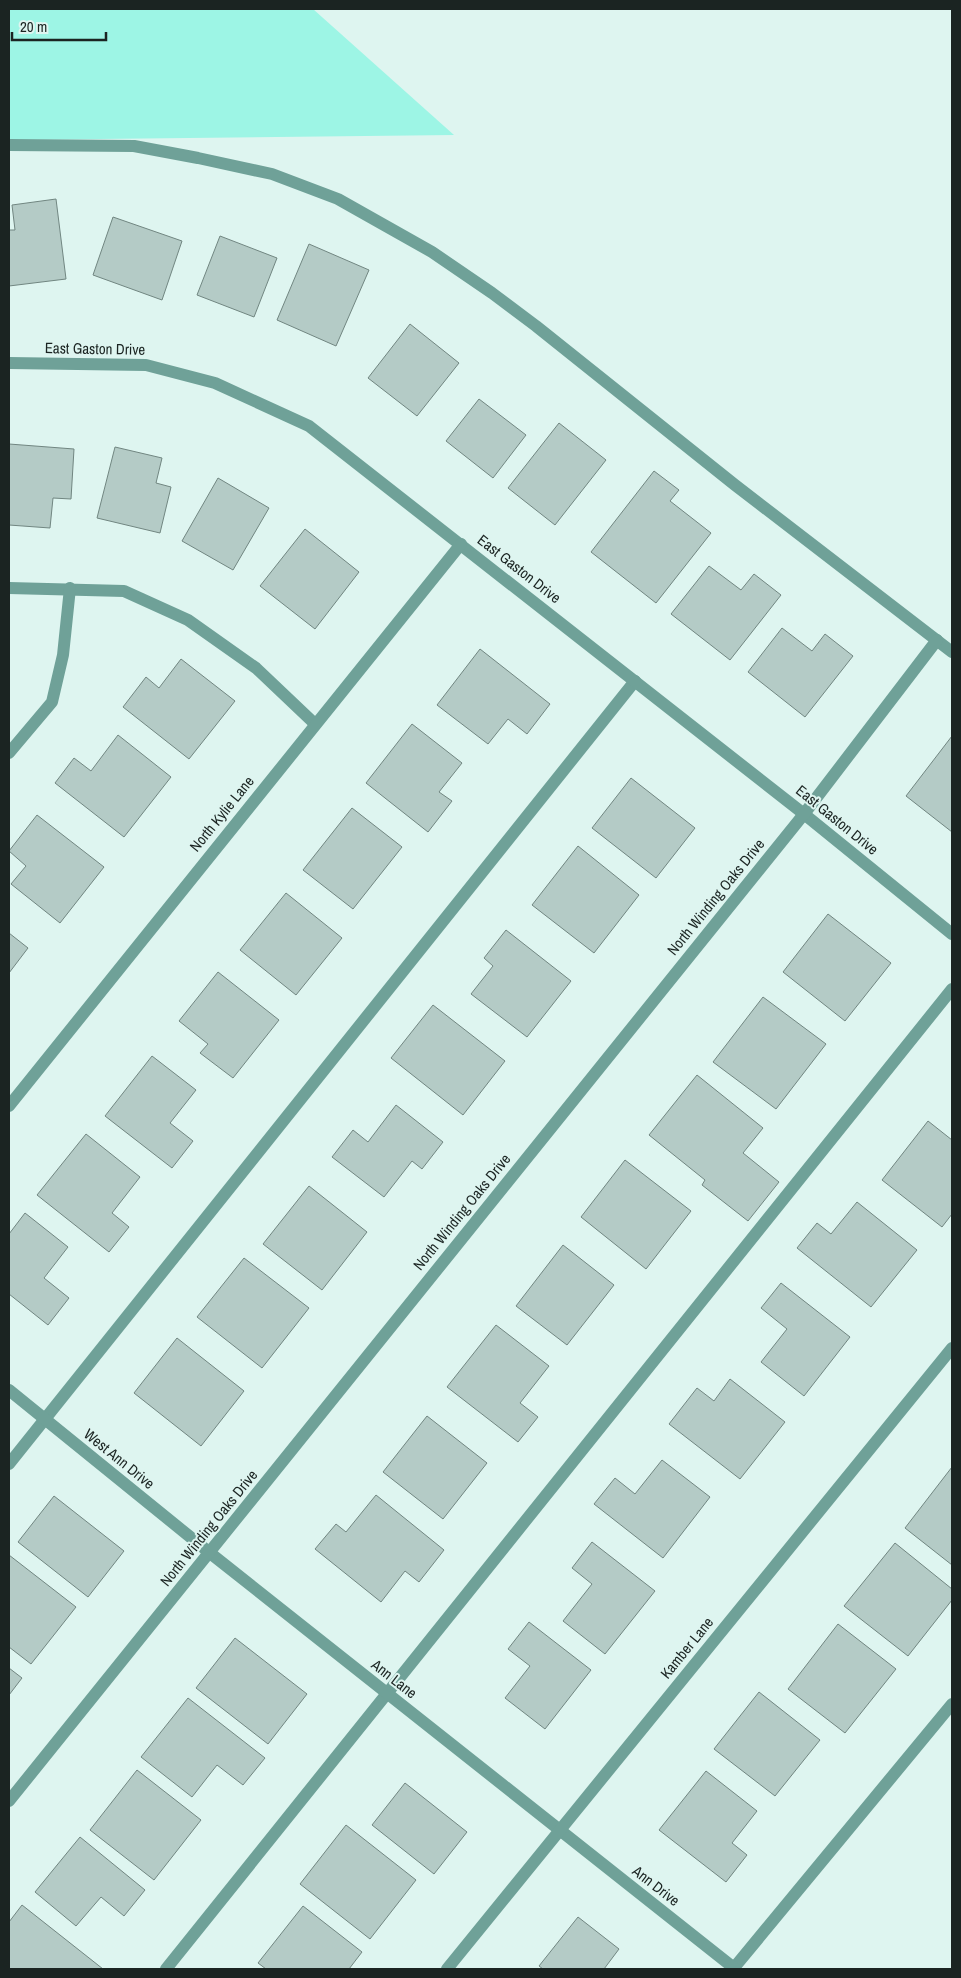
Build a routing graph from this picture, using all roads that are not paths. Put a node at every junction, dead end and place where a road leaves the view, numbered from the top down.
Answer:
1 (9, 145) edge
2 (9, 363) edge
3 (460, 544) junction
4 (9, 588) edge
5 (70, 588) junction
6 (937, 640) junction
7 (952, 652) edge
8 (635, 681) junction
9 (315, 724) junction
10 (9, 753) edge
11 (804, 814) junction
12 (952, 934) edge
13 (952, 989) edge
14 (9, 1106) edge
15 (952, 1348) edge
16 (9, 1390) edge
17 (45, 1419) junction
18 (9, 1464) edge
19 (210, 1553) junction
20 (387, 1694) junction
21 (952, 1704) edge
22 (9, 1801) edge
23 (559, 1830) junction
24 (166, 1969) edge
25 (447, 1969) edge
26 (734, 1969) edge

1 - 6 street
2 - 3 street, East Gaston Drive
3 - 8 street, East Gaston Drive
3 - 9 street, North Kylie Lane
4 - 5 street
5 - 9 street
5 - 10 street
6 - 7 street
6 - 11 street, North Winding Oaks Drive
8 - 11 street, East Gaston Drive
8 - 17 street
9 - 14 street, North Kylie Lane
11 - 12 street, East Gaston Drive
11 - 19 street, North Winding Oaks Drive
13 - 20 street
15 - 23 street, Kamber Lane
16 - 17 street, West Ann Drive
17 - 18 street
17 - 19 street, West Ann Drive
19 - 20 street, Ann Lane
19 - 22 street, North Winding Oaks Drive
20 - 23 street, Ann Lane
20 - 24 street
21 - 26 street
23 - 25 street, Kamber Lane
23 - 26 street, Ann Drive

